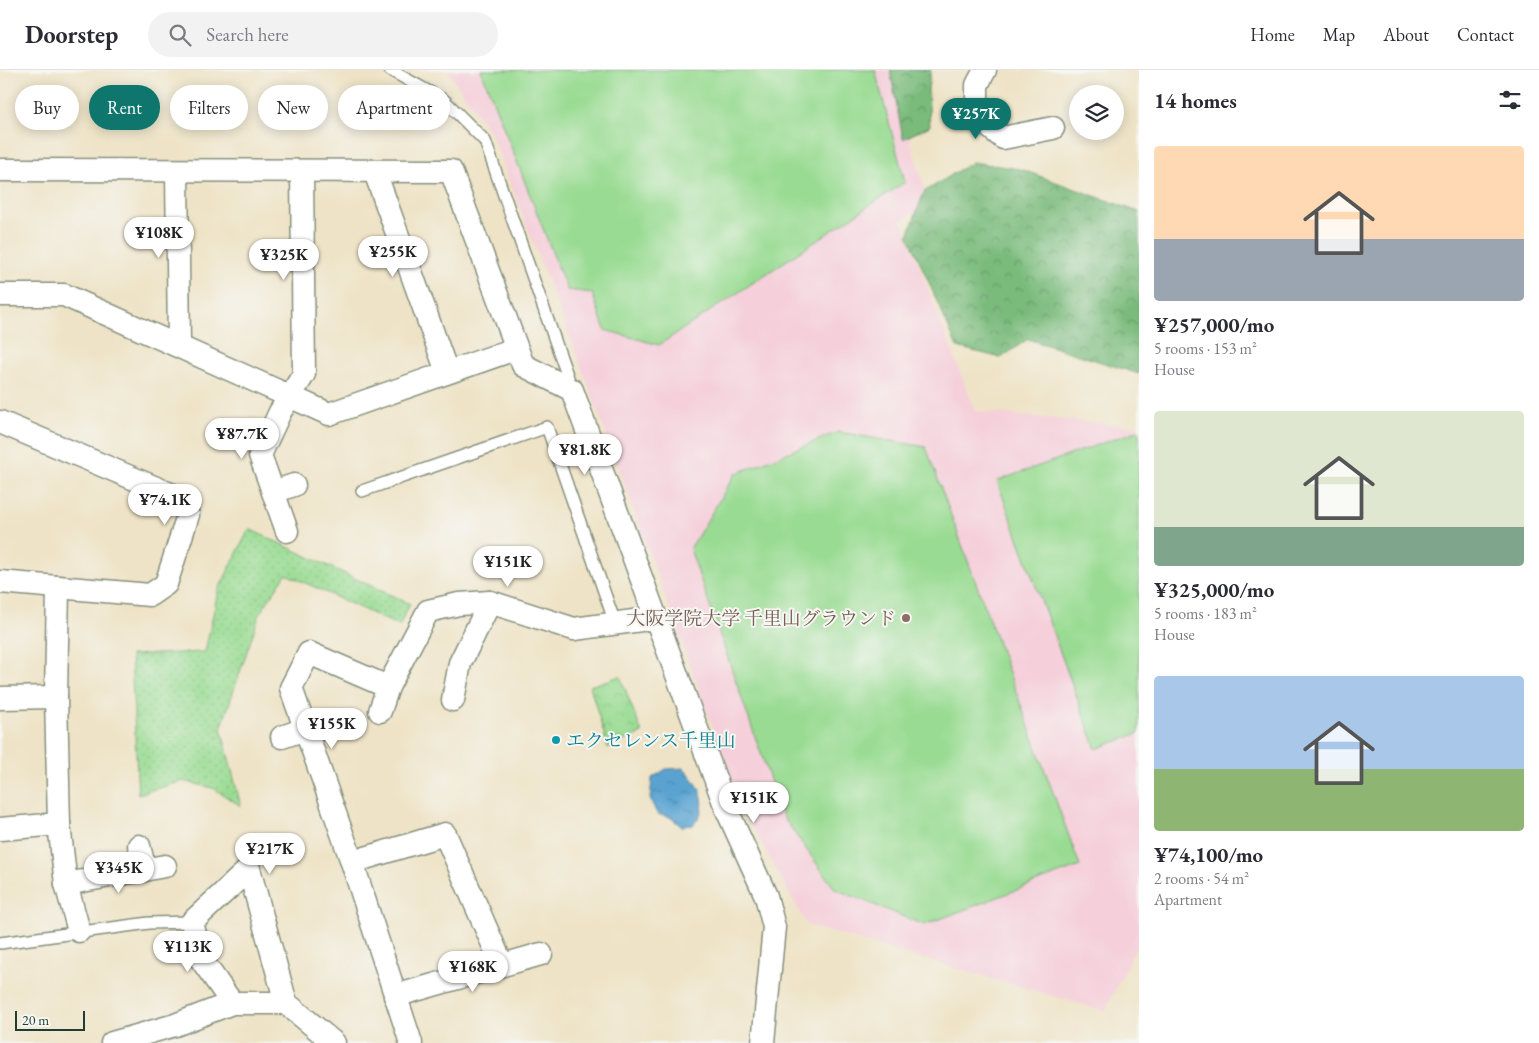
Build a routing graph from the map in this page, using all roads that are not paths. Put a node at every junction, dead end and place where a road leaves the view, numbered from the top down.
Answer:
1 (390, 70) edge
2 (985, 70) edge
3 (1053, 128) dead end
4 (0, 170) edge
5 (177, 172) junction
6 (302, 172) junction
7 (375, 172) junction
8 (0, 295) edge
9 (179, 346) junction
10 (515, 349) junction
11 (447, 372) junction
12 (572, 390) junction
13 (290, 396) junction
14 (2, 427) edge
15 (294, 485) dead end
16 (362, 491) dead end
17 (273, 492) junction
18 (286, 530) dead end
19 (0, 582) edge
20 (58, 587) junction
21 (490, 602) junction
22 (656, 618) junction
23 (615, 623) junction
24 (388, 687) junction
25 (56, 697) junction
26 (0, 698) edge
27 (452, 700) dead end
28 (380, 711) dead end
29 (304, 729) junction
30 (282, 737) dead end
31 (58, 824) junction
32 (0, 828) edge
33 (139, 846) dead end
34 (352, 862) junction
35 (66, 884) junction
36 (192, 922) junction
37 (79, 931) junction
38 (0, 943) edge
39 (541, 954) dead end
40 (502, 965) junction
41 (395, 996) junction
42 (232, 1003) junction
43 (286, 1003) junction
44 (112, 1043) edge
45 (334, 1043) edge
46 (411, 1043) edge
47 (763, 1043) edge

1 - 12 lane
2 - 3 street
4 - 5 street
5 - 6 street
5 - 9 street
6 - 7 street
6 - 13 street
7 - 10 street
7 - 11 street
8 - 9 street
9 - 13 street
10 - 11 street
10 - 12 street
11 - 13 street
12 - 22 street
13 - 17 street
14 - 20 street
15 - 17 street
16 - 23 lane
17 - 18 street
19 - 20 street
20 - 25 street
21 - 23 street
21 - 24 street
21 - 27 street
22 - 23 street
22 - 47 street
24 - 28 street
24 - 29 street
25 - 26 street
25 - 31 street
29 - 30 street
29 - 34 street
31 - 32 street
31 - 35 street
33 - 35 street
34 - 40 street
34 - 41 street
35 - 37 street
36 - 37 lane
36 - 42 street
36 - 43 street
37 - 38 lane
39 - 40 street
40 - 41 street
41 - 46 street
42 - 43 street
42 - 44 street
43 - 45 street

